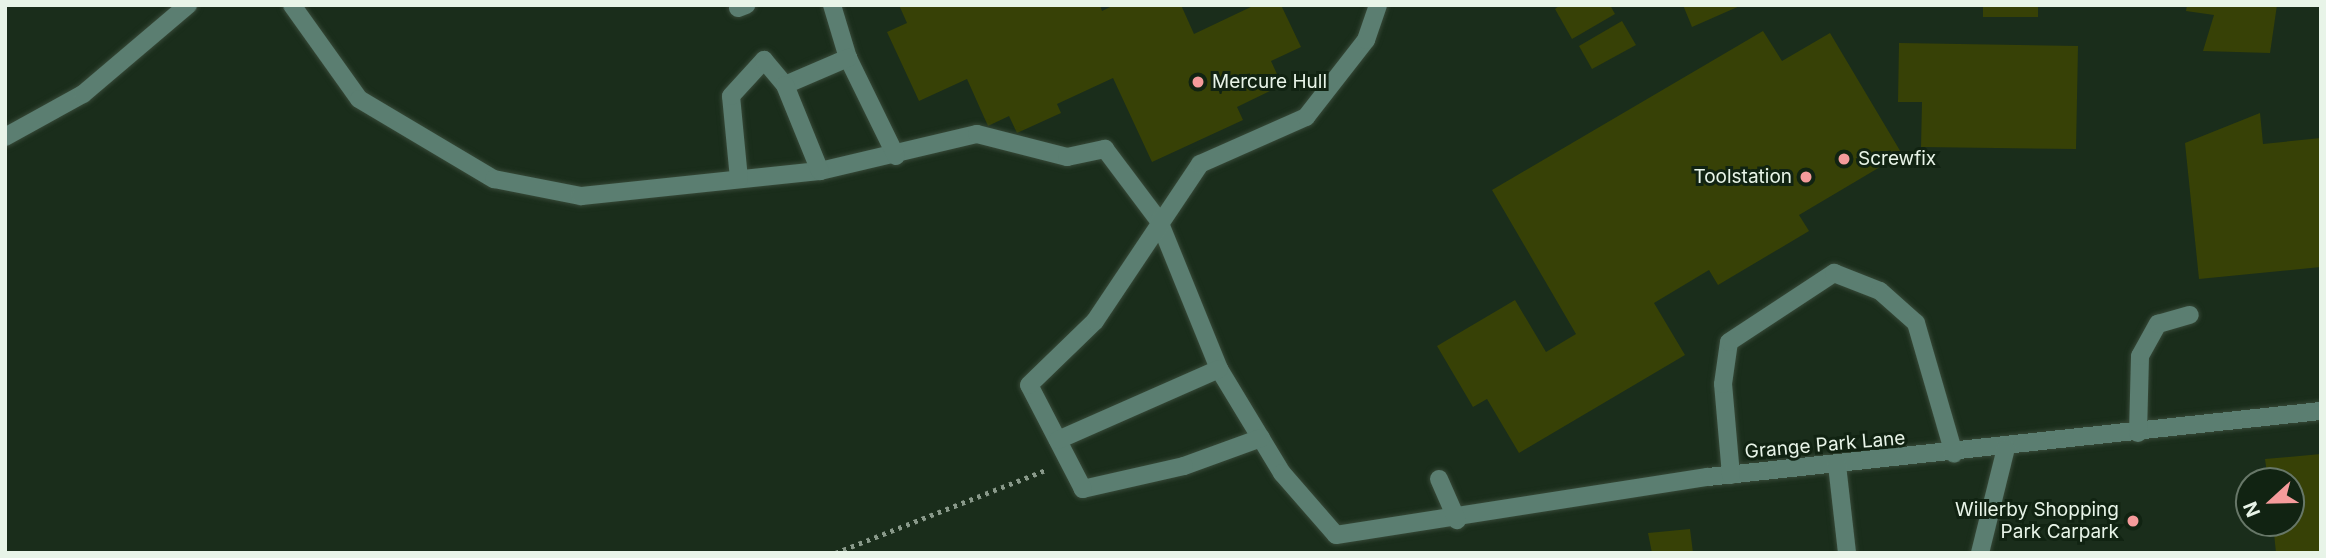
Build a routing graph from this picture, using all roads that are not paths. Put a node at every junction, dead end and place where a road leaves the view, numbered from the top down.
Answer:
1 (188, 5) edge
2 (292, 5) edge
3 (832, 5) edge
4 (1378, 5) edge
5 (848, 58) junction
6 (785, 85) junction
7 (5, 138) edge
8 (896, 156) junction
9 (820, 172) junction
10 (739, 179) junction
11 (1159, 221) junction
12 (2190, 315) dead end
13 (1219, 369) junction
14 (2321, 411) edge
15 (2138, 433) junction
16 (1261, 438) junction
17 (1058, 440) junction
18 (2006, 449) junction
19 (1954, 454) junction
20 (1837, 465) junction
21 (1731, 475) junction
22 (1440, 480) dead end
23 (1457, 520) junction
24 (1847, 553) edge
25 (1980, 553) edge

1 - 7 street
2 - 10 street
3 - 5 street
4 - 11 street
5 - 6 street
5 - 8 street
6 - 9 street
6 - 10 street
8 - 9 street
8 - 11 street
9 - 10 street
11 - 13 street
11 - 17 street
12 - 15 street
13 - 16 street
13 - 17 street
14 - 15 street, Grange Park Lane
15 - 18 street, Grange Park Lane
16 - 17 street
16 - 23 street, Grange Park Lane
18 - 19 street, Grange Park Lane
18 - 25 street
19 - 20 street, Grange Park Lane
19 - 21 street
20 - 21 street, Grange Park Lane
20 - 24 street
21 - 23 street, Grange Park Lane
22 - 23 street

